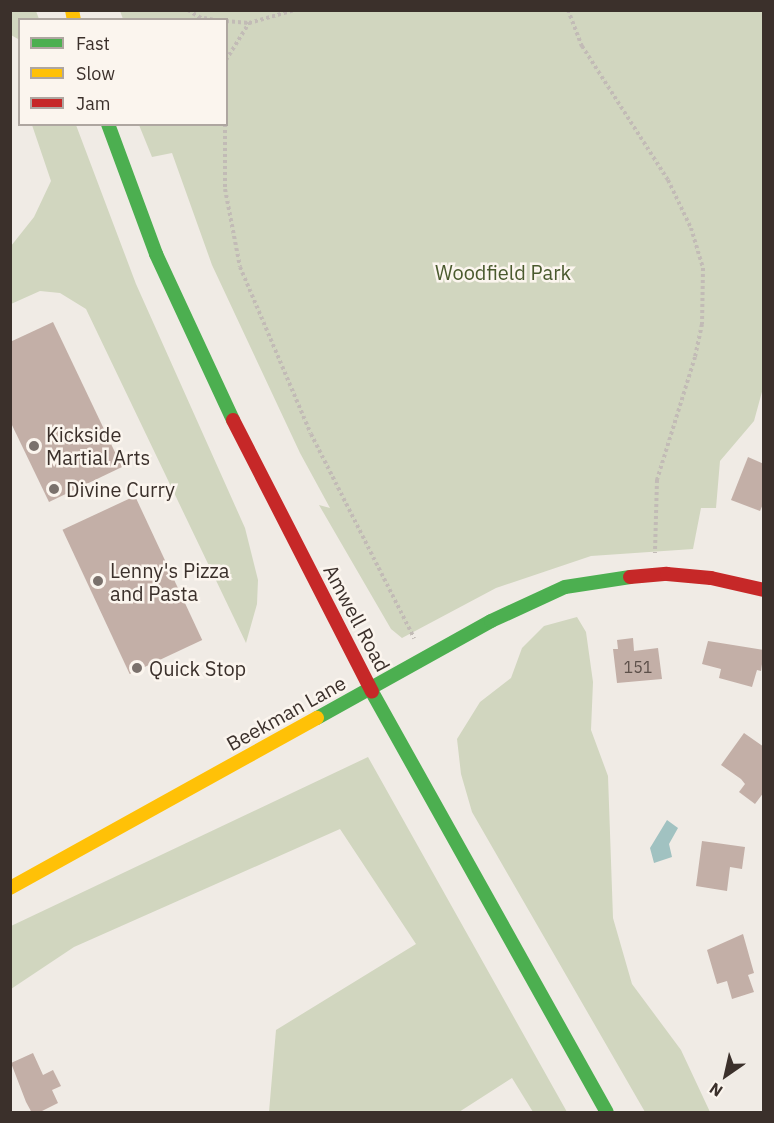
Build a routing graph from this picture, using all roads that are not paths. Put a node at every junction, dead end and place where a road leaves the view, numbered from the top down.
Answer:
1 (109, 126) edge
2 (764, 590) edge
3 (371, 687) junction
4 (10, 888) edge
5 (607, 1113) edge

1 - 3 main road, Amwell Road
2 - 3 main road, Beekman Lane
3 - 4 main road, Beekman Lane
3 - 5 main road, Amwell Road

